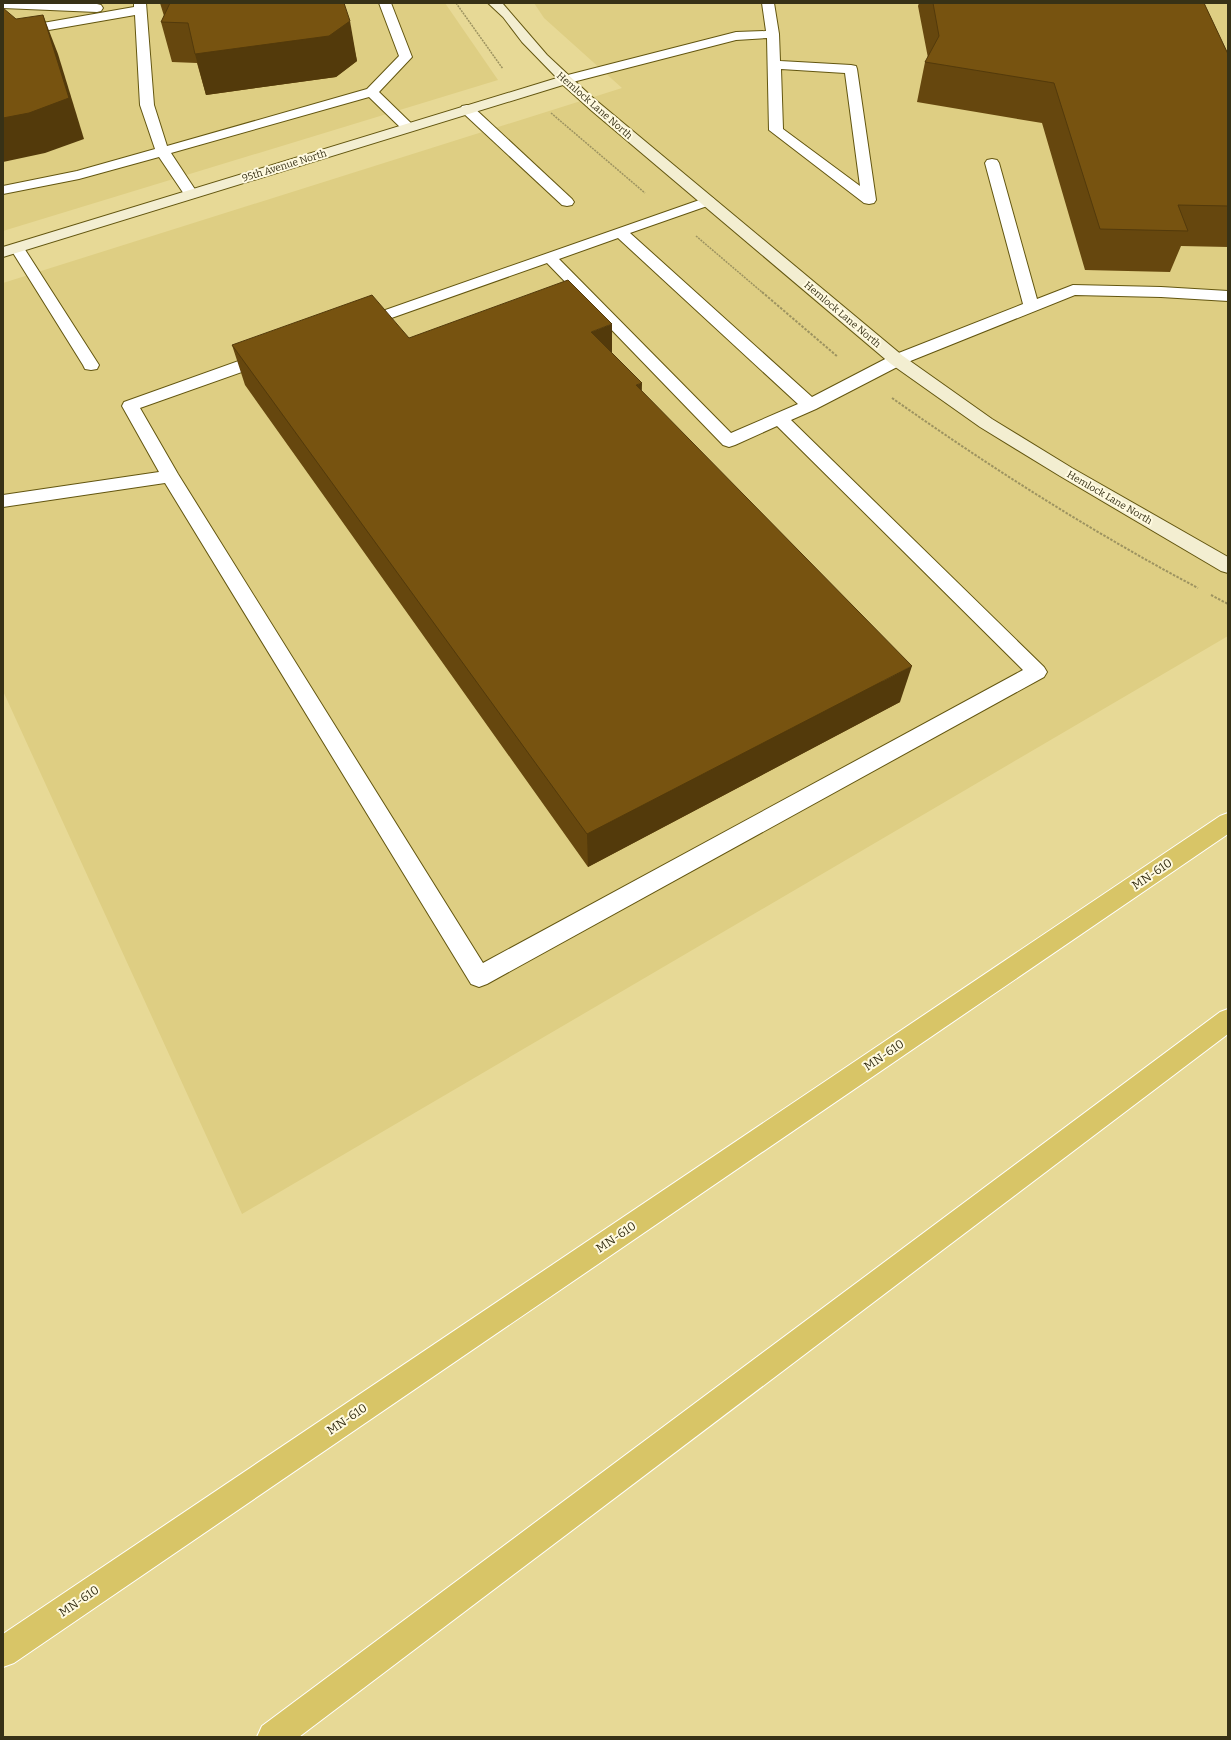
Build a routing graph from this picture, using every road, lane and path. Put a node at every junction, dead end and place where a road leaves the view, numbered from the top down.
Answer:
1 (385, 3) edge
2 (768, 3) edge
3 (3, 4) edge
4 (499, 4) edge
5 (140, 7) edge
6 (3, 34) edge
7 (772, 34) junction
8 (774, 65) junction
9 (564, 80) junction
10 (372, 92) junction
11 (467, 109) junction
12 (408, 127) junction
13 (162, 151) junction
14 (992, 162) dead end
15 (3, 190) edge
16 (191, 194) junction
17 (708, 201) junction
18 (567, 202) dead end
19 (620, 232) junction
20 (10, 250) edge
21 (549, 257) junction
22 (1228, 296) edge
23 (1031, 306) junction
24 (347, 329) edge
25 (280, 353) edge
26 (897, 360) junction
27 (91, 365) dead end
28 (810, 404) junction
29 (779, 418) junction
30 (170, 476) junction
31 (3, 501) edge
32 (1228, 566) edge
33 (1228, 822) edge
34 (1228, 1020) edge
35 (3, 1652) edge
36 (273, 1737) edge

1 - 10 lane
2 - 7 lane
3 - 5 lane
4 - 9 street, Hemlock Lane North
5 - 6 lane
5 - 13 lane
7 - 8 lane
7 - 9 lane
8 - 8 lane
9 - 11 street, 95th Avenue North
9 - 17 street, Hemlock Lane North
10 - 12 lane
10 - 13 lane
11 - 12 street, 95th Avenue North
11 - 18 lane
12 - 16 street, 95th Avenue North
13 - 15 lane
13 - 16 lane
14 - 23 lane
16 - 20 street, 95th Avenue North
17 - 19 lane
17 - 26 street, Hemlock Lane North
19 - 21 lane
19 - 28 lane
20 - 27 lane
21 - 24 lane
21 - 29 lane
22 - 23 lane
23 - 26 lane
25 - 30 lane
26 - 28 lane
26 - 32 street, Hemlock Lane North
28 - 29 lane
29 - 30 lane
30 - 31 lane
33 - 35 highway, MN-610
34 - 36 highway

